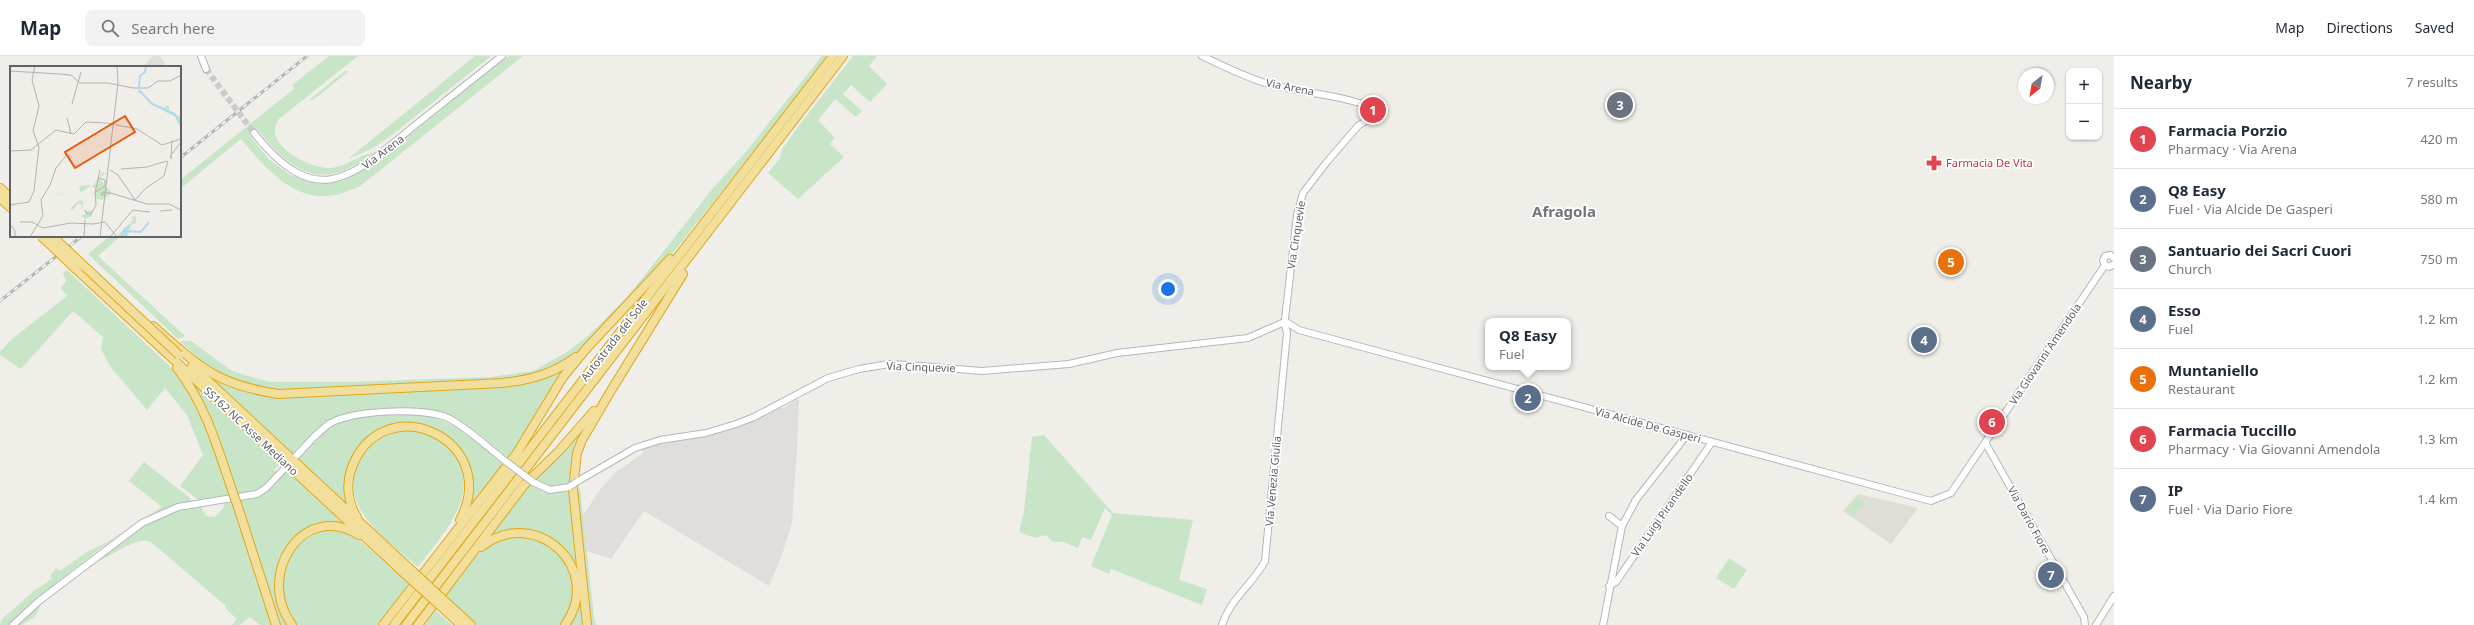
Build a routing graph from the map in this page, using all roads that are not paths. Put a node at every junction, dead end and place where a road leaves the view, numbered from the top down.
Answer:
1 (201, 56) edge
2 (502, 56) edge
3 (833, 56) edge
4 (843, 56) edge
5 (1202, 56) edge
6 (206, 69) tunnel mouth
7 (1381, 111) joint
8 (254, 133) tunnel mouth
9 (746, 170) junction
10 (0, 188) edge
11 (10, 197) edge
12 (0, 198) edge
13 (10, 207) edge
14 (727, 208) junction
15 (42, 237) edge
16 (53, 237) edge
17 (2113, 255) edge
18 (2114, 264) edge
19 (2105, 266) junction
20 (1285, 322) junction
21 (586, 349) junction
22 (177, 358) junction
23 (612, 389) junction
24 (1687, 434) junction
25 (1712, 442) junction
26 (1986, 444) junction
27 (296, 456) dead end
28 (284, 469) dead end
29 (1609, 516) dead end
30 (364, 525) junction
31 (1622, 526) junction
32 (451, 536) junction
33 (374, 545) junction
34 (474, 552) junction
35 (407, 571) junction
36 (1609, 584) junction
37 (2114, 596) edge
38 (2084, 617) junction
39 (2098, 623) edge
40 (387, 624) edge
41 (468, 624) edge
42 (1222, 624) edge
43 (13, 625) edge
44 (276, 625) edge
45 (292, 625) edge
46 (406, 625) edge
47 (418, 625) edge
48 (565, 625) edge
49 (587, 625) edge
50 (1602, 625) edge
51 (2086, 625) edge
52 (2091, 625) edge

1 - 6 street
2 - 8 street, Via Arena
3 - 9 highway, Autostrada del Sole
4 - 14 highway, Autostrada del Sole
5 - 7 street, Via Arena
7 - 20 street, Via Cinquevie
9 - 21 highway
9 - 40 highway, Autostrada del Sole
10 - 11 highway
12 - 13 highway
14 - 23 highway
14 - 46 highway, Autostrada del Sole
15 - 22 highway, bridge
16 - 22 highway, SS162 NC Asse Mediano, bridge
17 - 19 street, Via Giovanni Amendola
18 - 19 street
19 - 26 street, Via Giovanni Amendola
20 - 24 street, Via Alcide De Gasperi
20 - 27 street, Via Cinquevie, bridge
20 - 42 street, Via Venezia Giulia
21 - 22 highway
21 - 32 highway
22 - 30 highway, SS162 NC Asse Mediano
22 - 33 highway, SS162 NC Asse Mediano
22 - 44 highway, bridge
23 - 34 highway
23 - 49 highway
24 - 25 street, Via Alcide De Gasperi
24 - 31 street
25 - 26 street, Via Alcide De Gasperi
25 - 36 street, Via Luigi Pirandello
26 - 38 street, Via Dario Fiore
28 - 43 street
29 - 31 street
30 - 32 highway
30 - 35 highway, SS162 NC Asse Mediano
31 - 36 street
32 - 40 highway
33 - 35 highway, SS162 NC Asse Mediano
33 - 45 highway
34 - 47 highway
34 - 48 highway
35 - 41 highway, SS162 NC Asse Mediano, bridge
36 - 50 street
37 - 39 street
38 - 51 street, Via Dario Fiore
38 - 52 street, Via Dario Fiore

